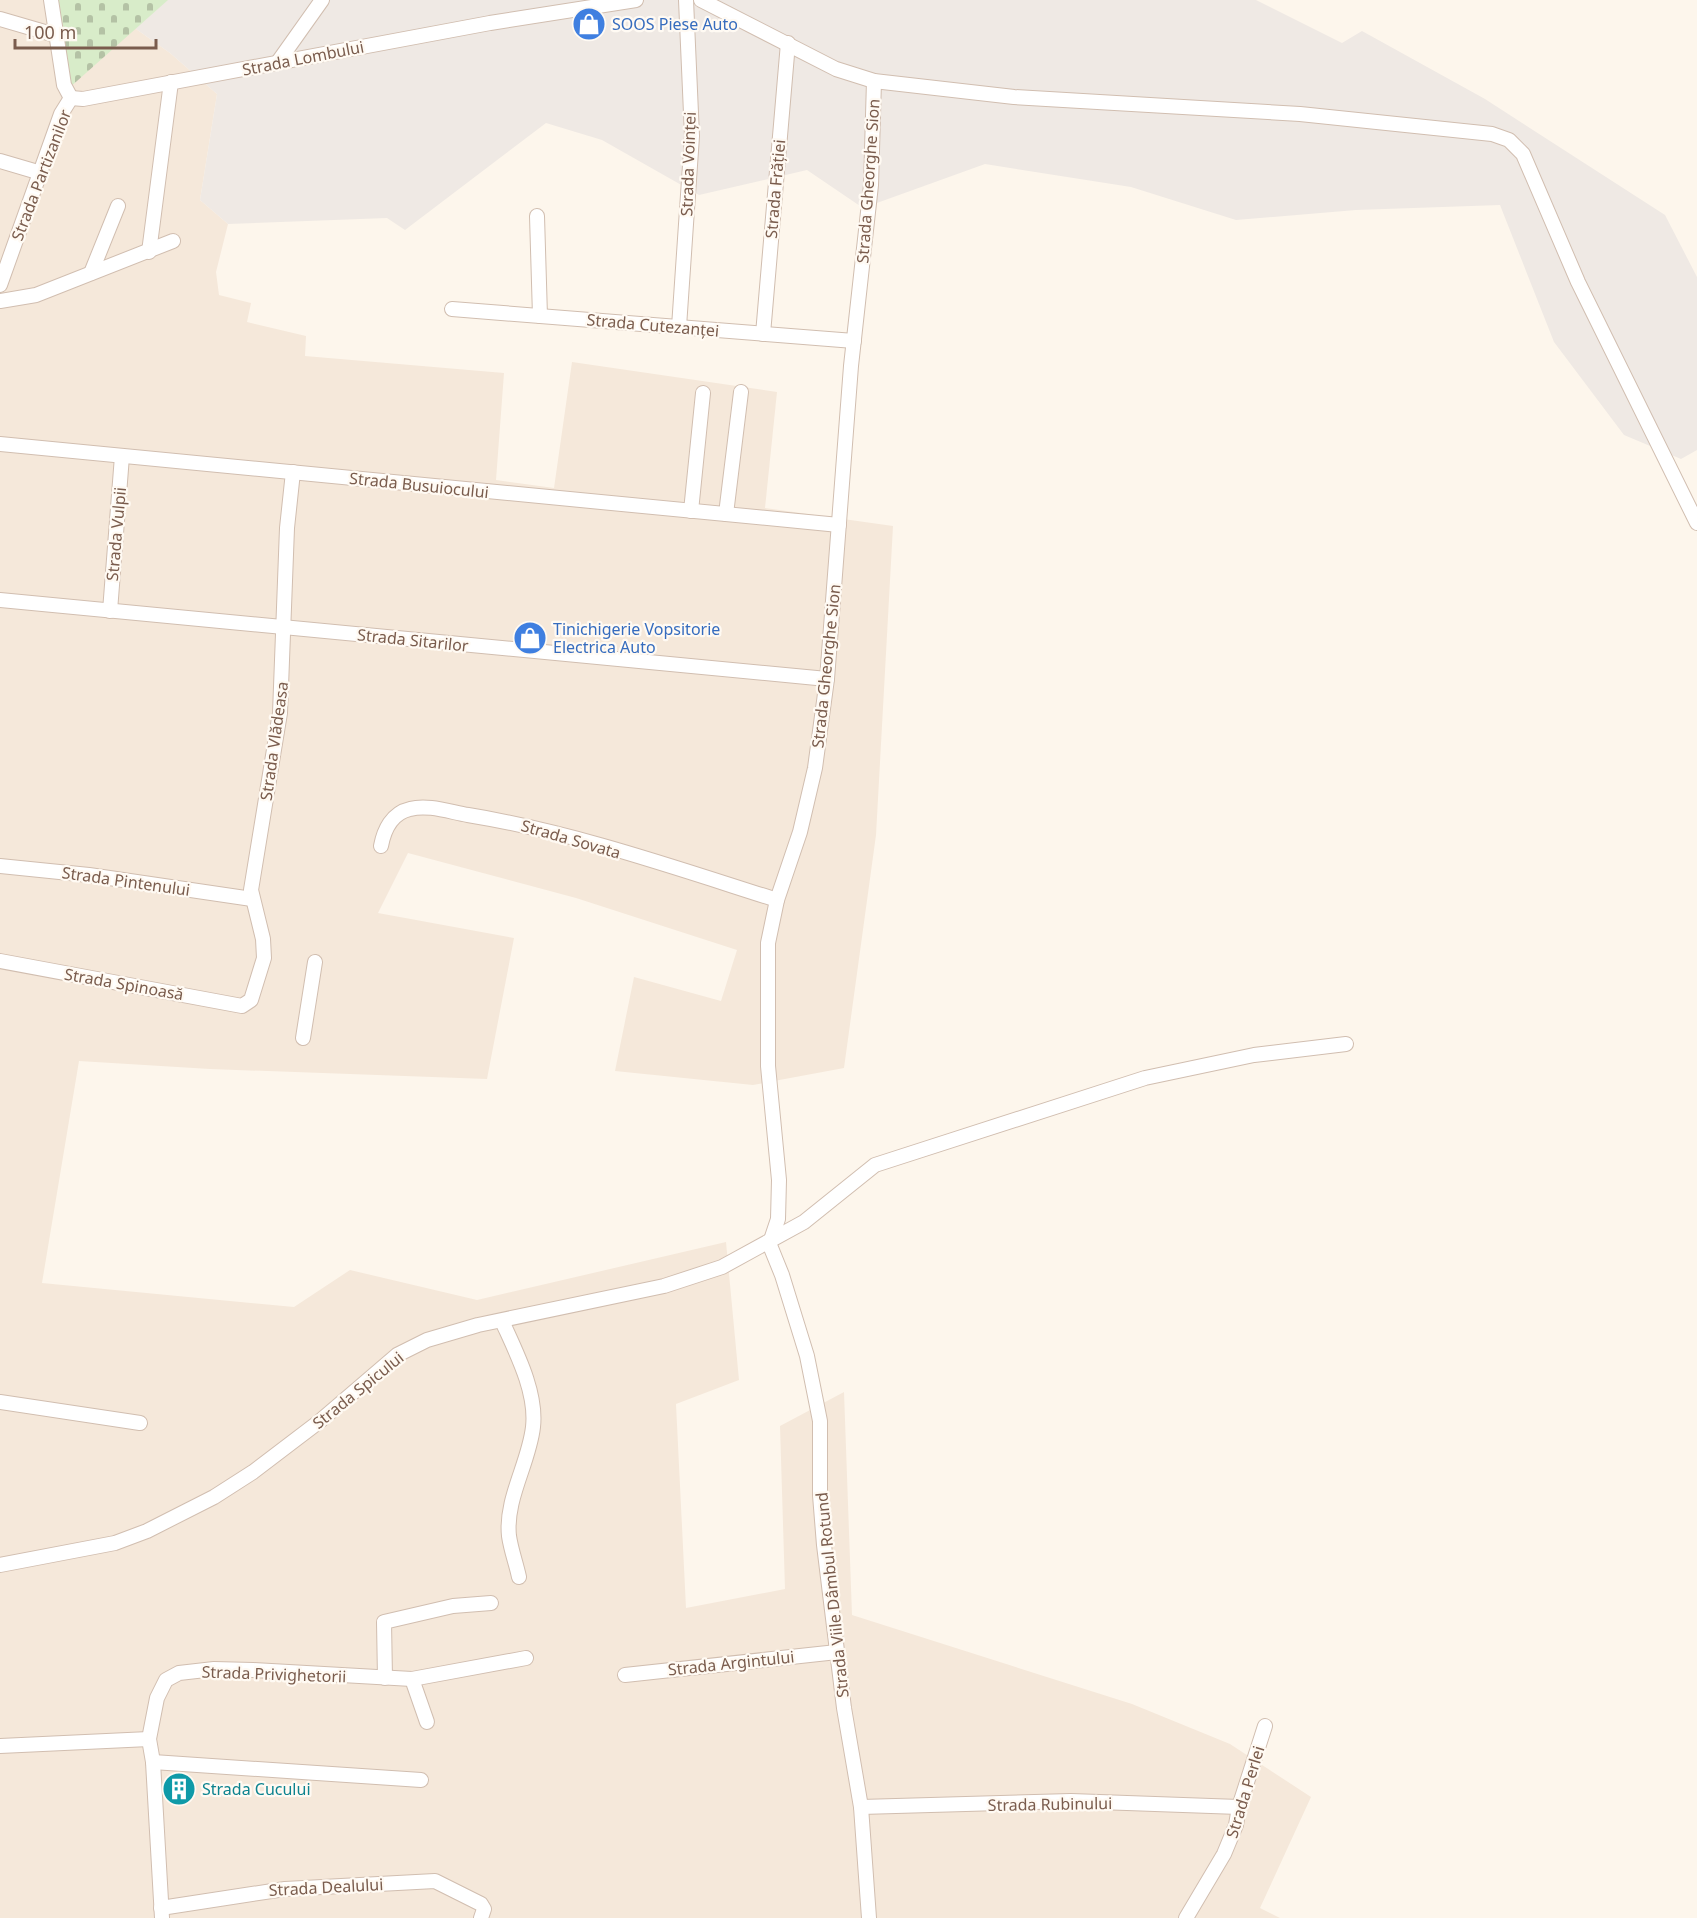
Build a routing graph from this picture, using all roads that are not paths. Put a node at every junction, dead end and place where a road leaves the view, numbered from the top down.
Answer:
1 (51, 0) edge
2 (322, 0) edge
3 (636, 0) edge
4 (686, 0) edge
5 (701, 0) edge
6 (0, 20) edge
7 (55, 35) junction
8 (788, 43) junction
9 (278, 62) junction
10 (874, 81) junction
11 (171, 82) junction
12 (71, 98) junction
13 (0, 161) edge
14 (41, 173) junction
15 (118, 206) dead end
16 (537, 216) dead end
17 (173, 241) dead end
18 (149, 252) junction
19 (91, 273) junction
20 (0, 285) edge
21 (0, 301) edge
22 (452, 309) dead end
23 (540, 316) junction
24 (679, 327) junction
25 (762, 334) junction
26 (854, 341) junction
27 (741, 392) dead end
28 (703, 393) dead end
29 (0, 444) edge
30 (122, 456) junction
31 (293, 472) junction
32 (691, 511) junction
33 (726, 514) junction
34 (1697, 523) edge
35 (839, 525) junction
36 (0, 600) edge
37 (110, 611) junction
38 (284, 627) junction
39 (826, 679) junction
40 (381, 846) dead end
41 (0, 866) edge
42 (252, 899) junction
43 (777, 900) junction
44 (0, 961) edge
45 (315, 962) dead end
46 (248, 1004) joint
47 (303, 1038) dead end
48 (1346, 1044) dead end
49 (769, 1243) junction
50 (502, 1321) junction
51 (0, 1402) edge
52 (140, 1423) dead end
53 (0, 1565) edge
54 (519, 1577) dead end
55 (491, 1603) dead end
56 (837, 1652) junction
57 (526, 1658) dead end
58 (625, 1675) dead end
59 (385, 1678) junction
60 (412, 1679) junction
61 (428, 1722) dead end
62 (1265, 1726) dead end
63 (149, 1739) junction
64 (0, 1746) edge
65 (153, 1762) junction
66 (421, 1780) dead end
67 (861, 1807) junction
68 (1239, 1808) junction
69 (161, 1913) edge
70 (483, 1913) edge
71 (868, 1918) edge
72 (1186, 1918) edge

1 - 7 street
2 - 9 street
3 - 9 street, Strada Lombului
4 - 24 street, Strada Voinței
5 - 8 street
6 - 7 street
7 - 12 street
8 - 10 street
8 - 25 street, Strada Frăției
9 - 11 street, Strada Lombului
10 - 26 street, Strada Gheorghe Sion
10 - 34 street
11 - 12 street, Strada Lombului
11 - 18 street
12 - 14 street, Strada Partizanilor
13 - 14 street
14 - 20 street, Strada Partizanilor
15 - 19 street
16 - 23 street
17 - 18 street
18 - 19 street
19 - 21 street
22 - 23 street, Strada Cutezanței
23 - 24 street, Strada Cutezanței
24 - 25 street, Strada Cutezanței
25 - 26 street, Strada Cutezanței
26 - 35 street, Strada Gheorghe Sion
27 - 33 street
28 - 32 street
29 - 30 street, Strada Busuiocului
30 - 31 street, Strada Busuiocului
30 - 37 street, Strada Vulpii
31 - 32 street, Strada Busuiocului
31 - 38 street, Strada Vlădeasa
32 - 33 street, Strada Busuiocului
33 - 35 street, Strada Busuiocului
35 - 39 street, Strada Gheorghe Sion
36 - 37 street, Strada Sitarilor
37 - 38 street, Strada Sitarilor
38 - 39 street, Strada Sitarilor
38 - 42 street, Strada Vlădeasa
39 - 43 street, Strada Gheorghe Sion
40 - 43 street, Strada Sovata
41 - 42 street, Strada Pintenului
42 - 46 street, Strada Vlădeasa
43 - 49 street, Strada Gheorghe Sion
44 - 46 street, Strada Spinoasă
45 - 47 street
48 - 49 street, Strada Spicului
49 - 50 street, Strada Spicului
49 - 56 street, Strada Viile Dâmbul Rotund
50 - 53 street, Strada Spicului
50 - 54 street
51 - 52 street
55 - 59 street
56 - 58 street, Strada Argintului
56 - 67 street, Strada Viile Dâmbul Rotund
57 - 60 street, Strada Privighetorii
59 - 60 street, Strada Privighetorii
59 - 63 street, Strada Privighetorii
60 - 61 street
62 - 68 street, Strada Perlei
63 - 64 street
63 - 65 street
65 - 66 street
65 - 69 street
67 - 68 street, Strada Rubinului
67 - 71 street, Strada Viile Dâmbul Rotund
68 - 72 street, Strada Perlei
69 - 70 street, Strada Dealului

